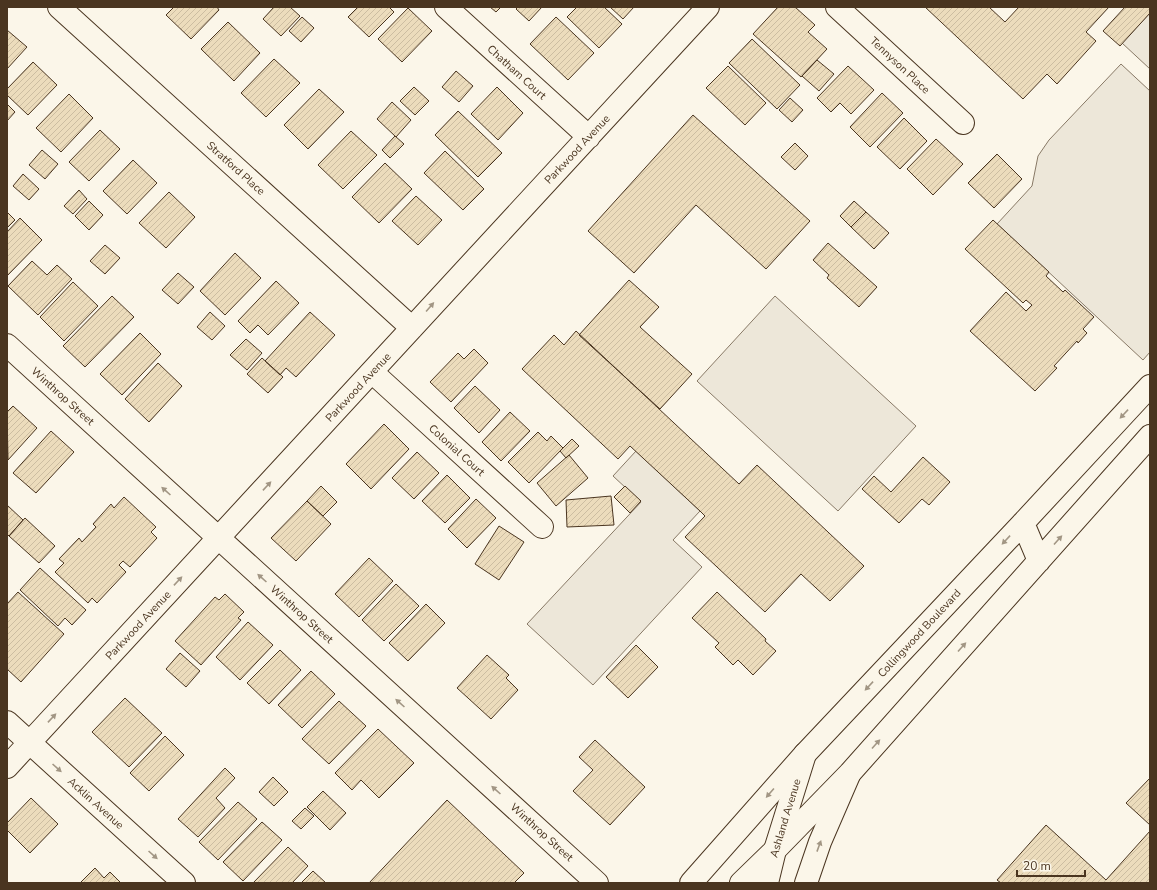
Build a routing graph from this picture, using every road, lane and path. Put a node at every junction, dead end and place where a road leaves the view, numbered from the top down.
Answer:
1 (60, 7) edge
2 (446, 7) edge
3 (708, 7) edge
4 (837, 7) edge
5 (963, 123) dead end
6 (589, 137) junction
7 (412, 328) junction
8 (7, 345) edge
9 (372, 372) junction
10 (1150, 386) edge
11 (1150, 436) edge
12 (1023, 523) junction
13 (542, 527) dead end
14 (218, 538) junction
15 (1039, 561) junction
16 (7, 722) edge
17 (29, 743) junction
18 (805, 754) junction
19 (7, 767) edge
20 (850, 773) junction
21 (775, 850) junction
22 (184, 883) edge
23 (597, 883) edge
24 (691, 883) edge
25 (741, 883) edge
26 (767, 883) edge
27 (806, 883) edge

1 - 7 street, Stratford Place
2 - 6 street, Chatham Court
3 - 6 street, Parkwood Avenue
4 - 5 street, Tennyson Place
7 -> 6 street, Parkwood Avenue
7 - 9 street, Parkwood Avenue
14 -> 8 street, Winthrop Street
9 - 13 street, Colonial Court
14 -> 9 street, Parkwood Avenue
10 -> 12 street, Collingwood Boulevard
15 -> 11 street
12 - 15 street
12 -> 18 street, Collingwood Boulevard
17 -> 14 street, Parkwood Avenue
23 -> 14 street, Winthrop Street
20 -> 15 street
16 - 17 street, Acklin Avenue
17 - 19 street, Parkwood Avenue
17 -> 22 street, Acklin Avenue
18 - 21 street, Ashland Avenue
18 -> 24 street, Collingwood Boulevard
20 - 21 street
27 -> 20 street
21 - 25 street
21 - 26 street, Ashland Avenue

